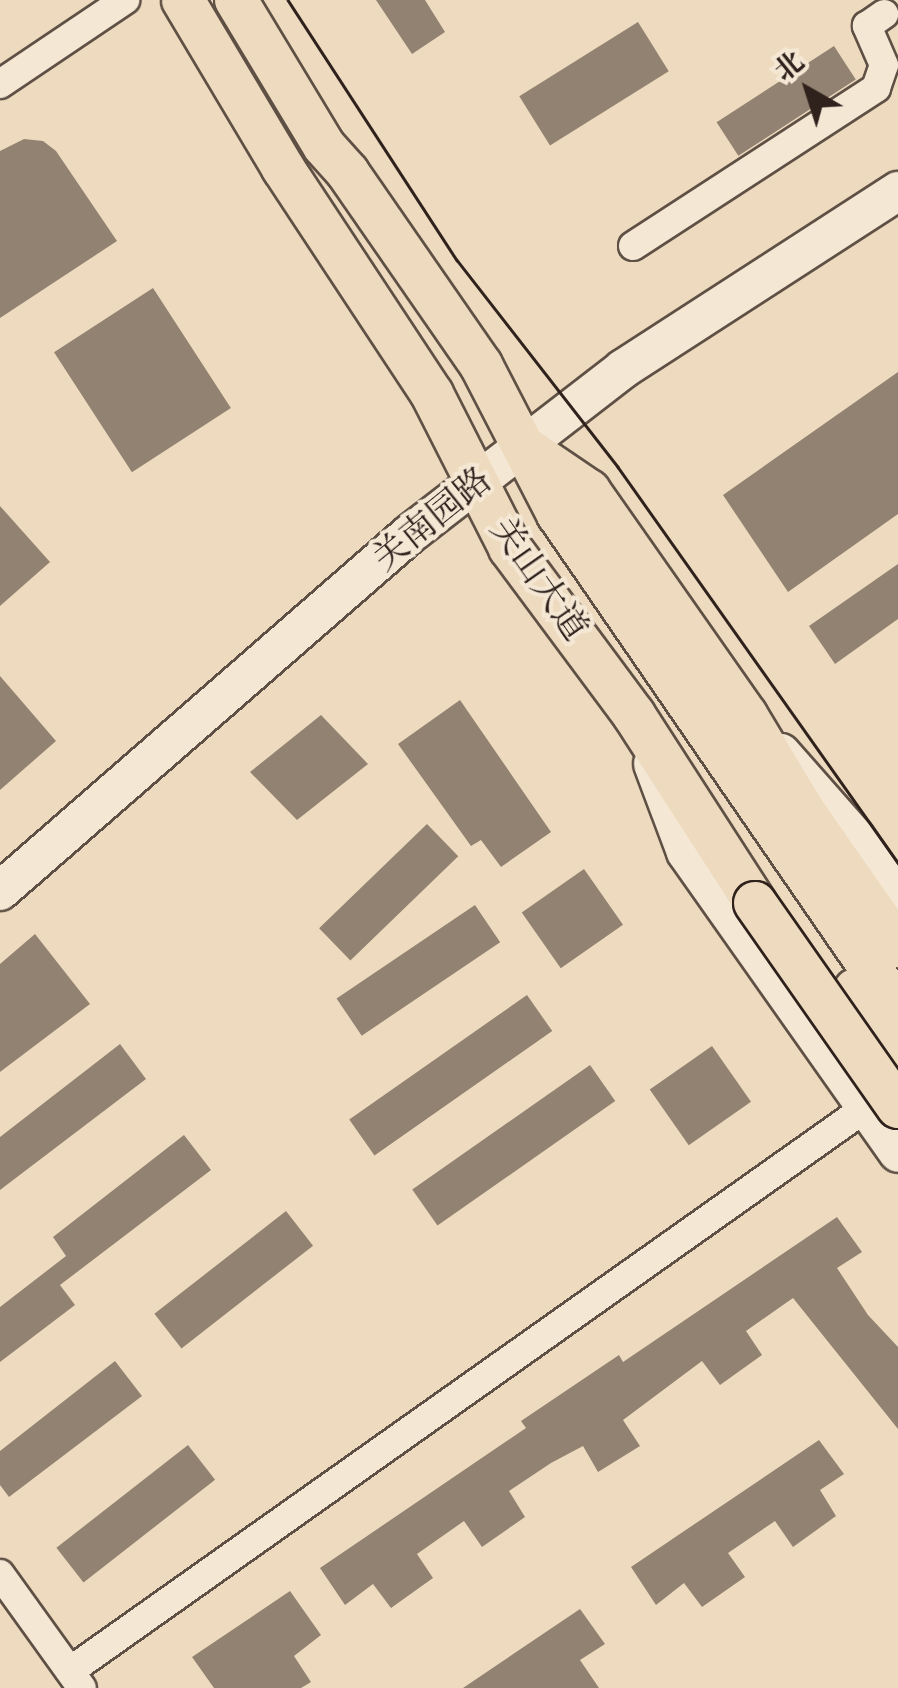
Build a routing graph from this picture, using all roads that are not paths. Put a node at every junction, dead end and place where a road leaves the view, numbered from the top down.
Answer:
1 (125, 0) edge
2 (183, 0) edge
3 (236, 0) edge
4 (879, 7) edge
5 (898, 54) edge
6 (0, 84) edge
7 (898, 166) edge
8 (898, 191) edge
9 (633, 246) dead end
10 (518, 436) junction
11 (471, 472) junction
12 (634, 715) junction
13 (746, 715) junction
14 (0, 858) edge
15 (793, 879) junction
16 (0, 890) edge
17 (898, 899) edge
18 (898, 946) edge
19 (898, 1008) edge
20 (898, 1051) edge
21 (898, 1084) edge
22 (882, 1108) edge
23 (898, 1153) edge
24 (0, 1574) edge
25 (76, 1680) edge

1 - 6 street
2 - 11 main road, 关山大道
3 - 10 main road, 关山大道
4 - 5 street
4 - 9 street
7 - 10 main road, 关南园路
8 - 10 main road, 关南园路
10 - 11 main road, 关南园路
10 - 13 main road
10 - 15 main road, 关山大道
11 - 12 main road, 关山大道
11 - 14 main road, 关南园路
11 - 16 main road, 关南园路
12 - 15 main road
12 - 22 main road, 关山大道
13 - 15 main road
13 - 17 main road
15 - 18 main road
15 - 19 main road
15 - 20 main road
15 - 22 main road, bridge
21 - 22 street
22 - 23 main road, 关山大道
22 - 25 street
24 - 25 street

